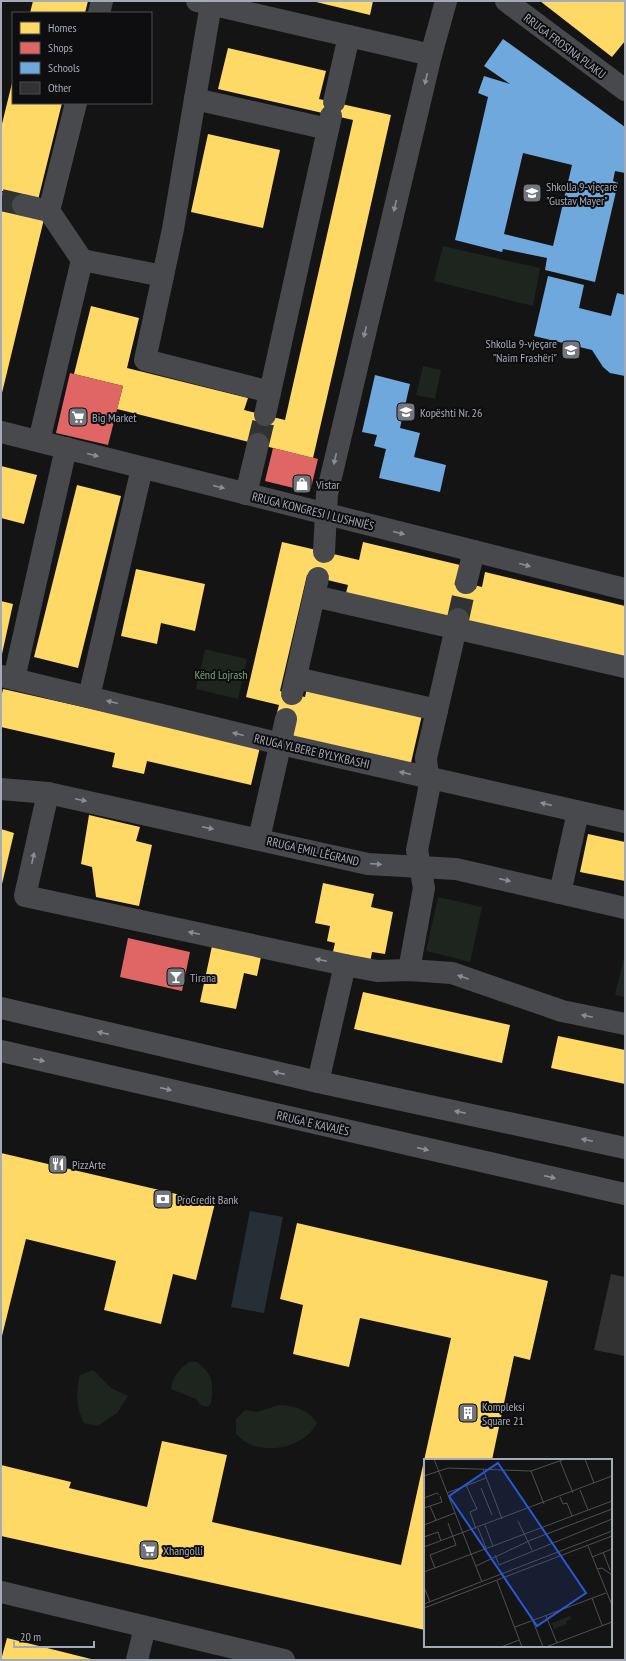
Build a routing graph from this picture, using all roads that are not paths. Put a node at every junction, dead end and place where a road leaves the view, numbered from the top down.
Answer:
1 (102, 1) edge
2 (446, 1) edge
3 (506, 1) edge
4 (204, 3) edge
5 (99, 12) edge
6 (349, 36) junction
7 (431, 55) junction
8 (625, 90) edge
9 (195, 99) junction
10 (76, 104) edge
11 (331, 116) junction
12 (23, 205) tunnel mouth
13 (49, 211) junction
14 (82, 260) junction
15 (163, 276) junction
16 (270, 392) junction
17 (265, 415) tunnel mouth
18 (1, 432) edge
19 (39, 441) junction
20 (258, 444) tunnel mouth
21 (66, 448) junction
22 (142, 468) junction
23 (246, 494) junction
24 (326, 515) junction
25 (474, 551) junction
26 (324, 552) dead end
27 (466, 583) tunnel mouth
28 (625, 589) edge
29 (457, 624) junction
30 (625, 667) edge
31 (7, 677) edge
32 (89, 697) junction
33 (437, 710) junction
34 (286, 719) dead end
35 (280, 744) junction
36 (429, 778) junction
37 (1, 789) edge
38 (48, 793) junction
39 (578, 812) junction
40 (625, 822) edge
41 (259, 839) junction
42 (421, 867) junction
43 (560, 893) junction
44 (625, 908) edge
45 (345, 965) junction
46 (409, 970) junction
47 (1, 1008) edge
48 (625, 1024) edge
49 (1, 1051) edge
50 (318, 1082) junction
51 (625, 1148) edge
52 (625, 1194) edge
53 (1, 1592) edge
54 (145, 1627) junction
55 (137, 1660) edge
56 (284, 1660) edge

1 - 5 street
2 - 7 street
3 - 8 street, RRUGA FROSINA PLAKU
4 - 6 street
4 - 9 street
6 - 7 street
6 - 11 street
7 -> 24 street
9 - 11 street
9 - 15 street
10 - 13 street
11 - 16 street
12 - 13 street
13 - 14 street
14 - 15 street
14 - 19 street
15 - 16 street
16 - 17 street
18 - 19 street, RRUGA KONGRESI I LUSHNJËS
19 - 21 street, RRUGA KONGRESI I LUSHNJËS
20 - 23 street
21 -> 22 street, RRUGA KONGRESI I LUSHNJËS
21 - 31 street
22 -> 23 street, RRUGA KONGRESI I LUSHNJËS
22 - 32 street
23 - 24 street, RRUGA KONGRESI I LUSHNJËS
24 -> 25 street, RRUGA KONGRESI I LUSHNJËS
24 - 26 street
25 - 27 street
25 -> 28 street, RRUGA KONGRESI I LUSHNJËS
29 - 30 street
29 - 33 street
29 - 33 street
31 - 32 street, RRUGA YLBERE BYLYKBASHI
35 -> 32 street, RRUGA YLBERE BYLYKBASHI
33 - 36 street
34 - 35 street
36 -> 35 street, RRUGA YLBERE BYLYKBASHI
35 - 41 street
39 -> 36 street, RRUGA YLBERE BYLYKBASHI
36 - 42 street
37 - 38 street, RRUGA EMIL LËGRAND
38 -> 41 street, RRUGA EMIL LËGRAND
45 -> 38 street
39 - 40 street, RRUGA YLBERE BYLYKBASHI
39 - 43 street
41 -> 42 street, RRUGA EMIL LËGRAND
42 -> 43 street, RRUGA EMIL LËGRAND
42 - 46 street
43 - 44 street, RRUGA EMIL LËGRAND
45 - 46 street
45 - 50 street
48 -> 46 street
50 -> 47 main road
49 -> 52 main road, RRUGA E KAVAJËS
51 -> 50 main road
53 - 54 street
54 - 55 street
54 - 56 street

